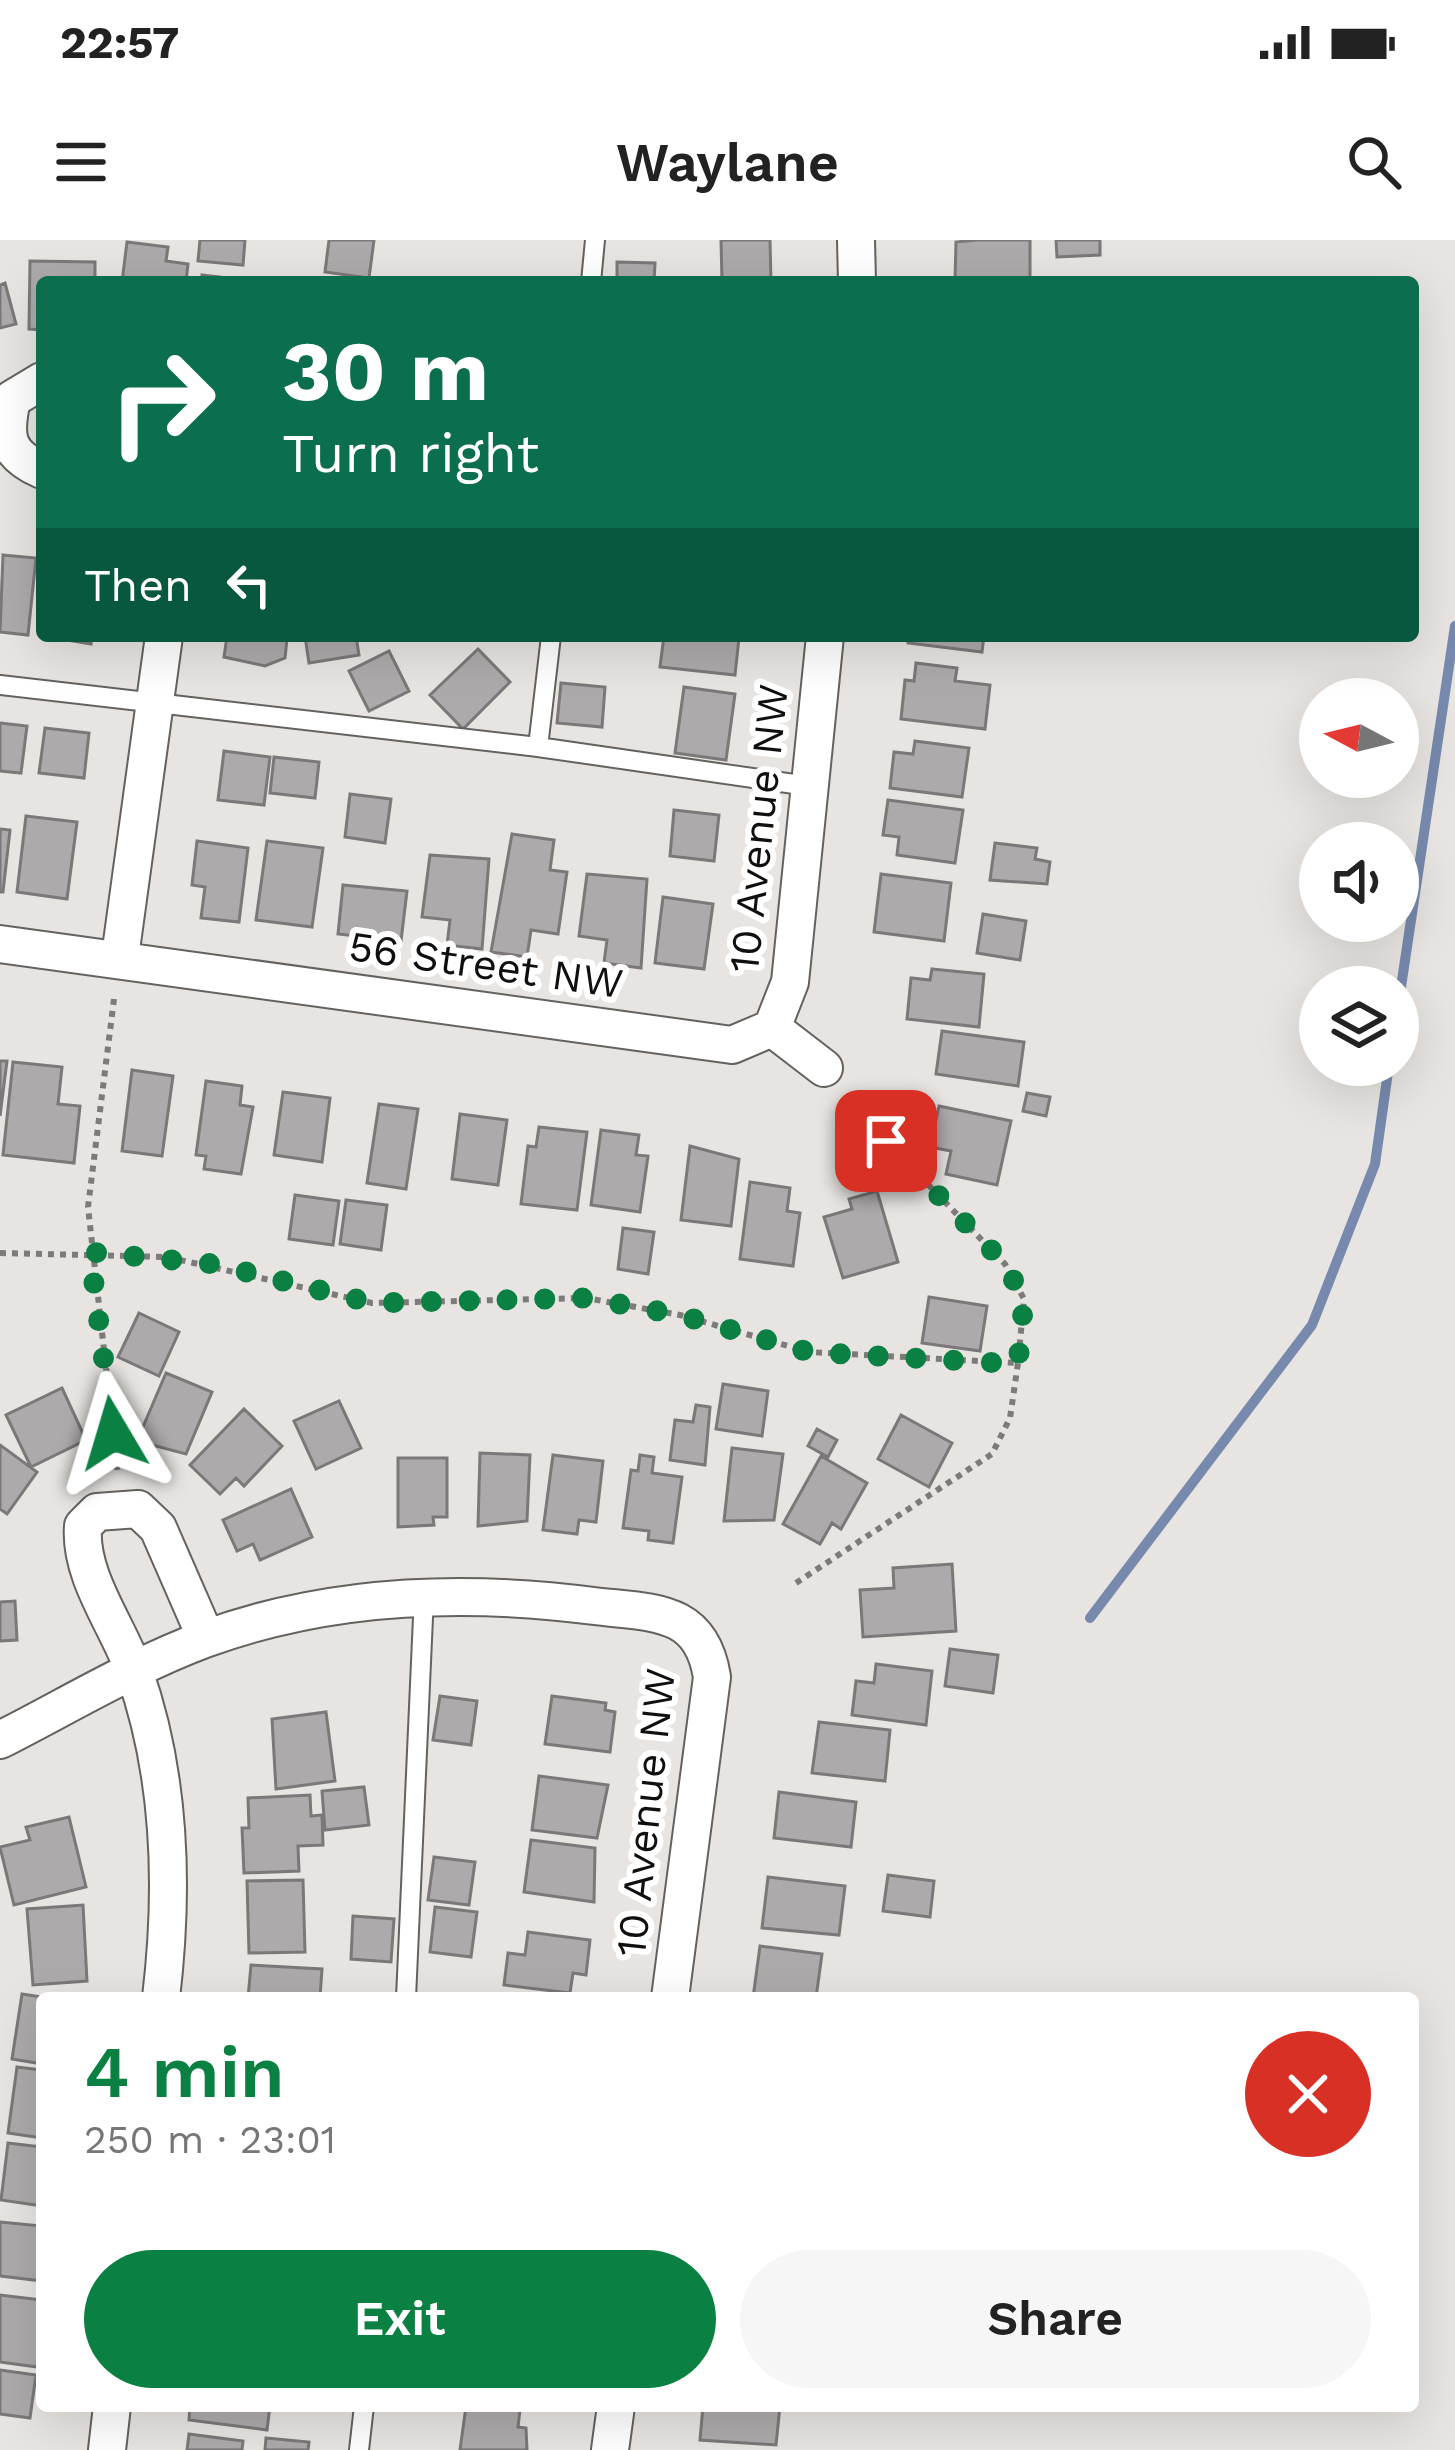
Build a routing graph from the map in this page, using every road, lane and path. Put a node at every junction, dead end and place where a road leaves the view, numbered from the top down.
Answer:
1 (595, 240) edge
2 (856, 240) edge
3 (592, 276) edge
4 (856, 276) edge
5 (36, 385) edge
6 (36, 467) edge
7 (163, 642) edge
8 (550, 642) edge
9 (824, 642) edge
10 (0, 685) edge
11 (154, 704) junction
12 (538, 747) junction
13 (808, 786) junction
14 (0, 944) edge
15 (120, 957) junction
16 (114, 999) dead end
17 (772, 1028) junction
18 (824, 1068) dead end
19 (856, 1110) dead end
20 (0, 1252) edge
21 (90, 1252) junction
22 (1018, 1364) junction
23 (119, 1479) dead end
24 (796, 1583) dead end
25 (424, 1594) junction
26 (206, 1638) junction
27 (134, 1672) junction
28 (0, 1740) edge
29 (162, 1992) edge
30 (406, 1992) edge
31 (671, 1992) edge
32 (111, 2412) edge
33 (363, 2412) edge
34 (615, 2412) edge
35 (107, 2450) edge
36 (359, 2450) edge
37 (610, 2450) edge

1 - 3 lane
2 - 4 street
5 - 6 street
7 - 11 street
8 - 12 lane
9 - 13 street, 10 Avenue NW
10 - 11 lane
11 - 12 lane
11 - 15 street
12 - 13 lane
13 - 17 street, 10 Avenue NW
14 - 15 street, 56 Street NW
15 - 17 street, 56 Street NW
16 - 21 path
17 - 18 street
19 - 22 path
20 - 21 path
21 - 22 path
21 - 23 path
22 - 24 path
25 - 26 street
25 - 30 lane
25 - 31 street, 10 Avenue NW
26 - 27 street
26 - 27 street
27 - 28 street
27 - 29 street
32 - 35 street
33 - 36 lane
34 - 37 street

